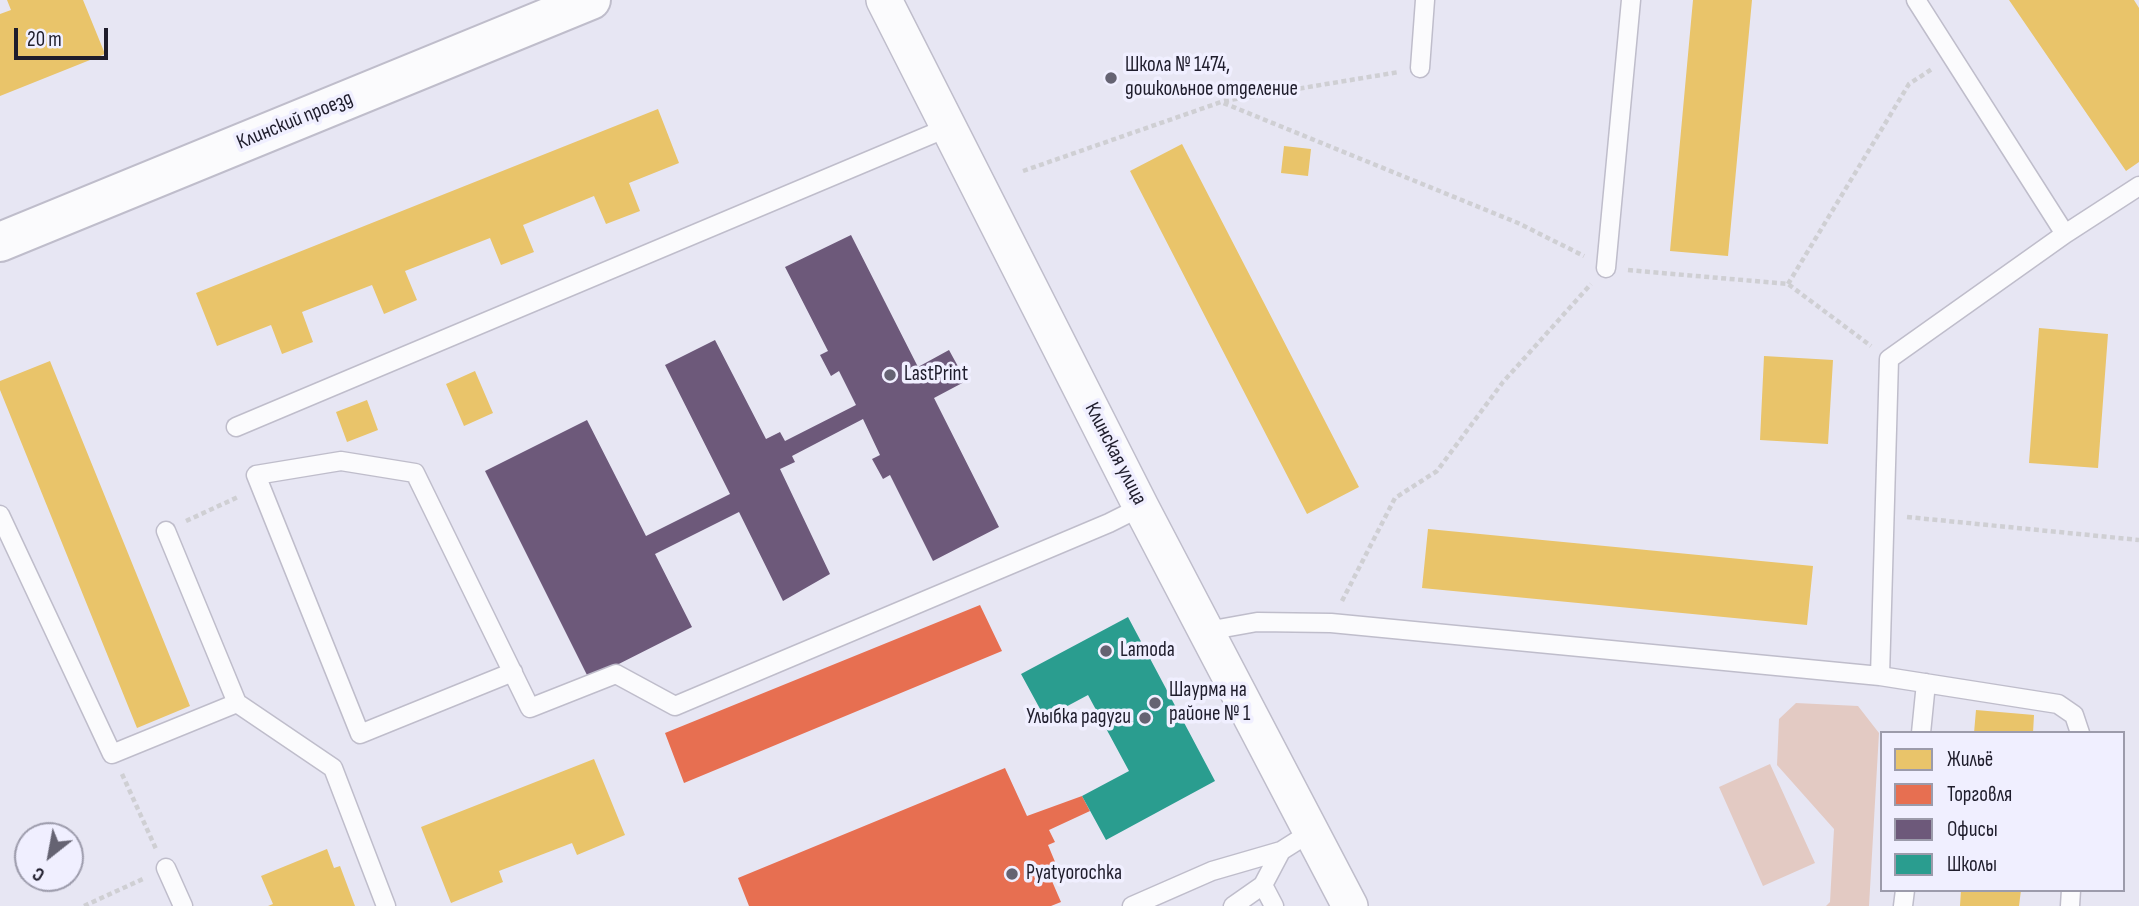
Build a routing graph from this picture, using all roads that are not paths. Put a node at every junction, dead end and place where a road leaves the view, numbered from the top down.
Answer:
1 (591, 0) edge
2 (884, 0) edge
3 (1425, 0) edge
4 (1631, 0) edge
5 (1916, 0) edge
6 (1420, 68) road end
7 (949, 127) junction
8 (2139, 186) edge
9 (2065, 233) junction
10 (0, 242) edge
11 (1606, 268) road end
12 (236, 426) dead end
13 (1141, 507) junction
14 (0, 515) edge
15 (166, 531) road end
16 (1207, 631) junction
17 (513, 672) junction
18 (1880, 676) junction
19 (1926, 683) junction
20 (237, 704) junction
21 (1921, 731) edge
22 (2079, 731) edge
23 (1311, 832) junction
24 (1280, 851) junction
25 (166, 868) road end
26 (1264, 885) junction
27 (183, 906) edge
28 (386, 906) edge
29 (1132, 906) edge
30 (1233, 906) edge
31 (1274, 906) edge
32 (1350, 906) edge

1 - 10 street, Клинский проезд
2 - 7 street, Клинская улица
3 - 6 lane
4 - 11 lane
5 - 9 lane
7 - 12 lane
7 - 13 street, Клинская улица
8 - 9 lane
9 - 18 lane
13 - 16 street, Клинская улица
13 - 17 lane
14 - 20 lane
15 - 20 lane
16 - 18 lane
16 - 23 street, Клинская улица
17 - 17 lane
18 - 19 lane
19 - 21 lane
19 - 22 lane
20 - 28 lane
23 - 24 lane
23 - 32 street, Клинская улица
24 - 26 lane
24 - 29 lane
25 - 27 lane
26 - 30 lane
26 - 31 lane

